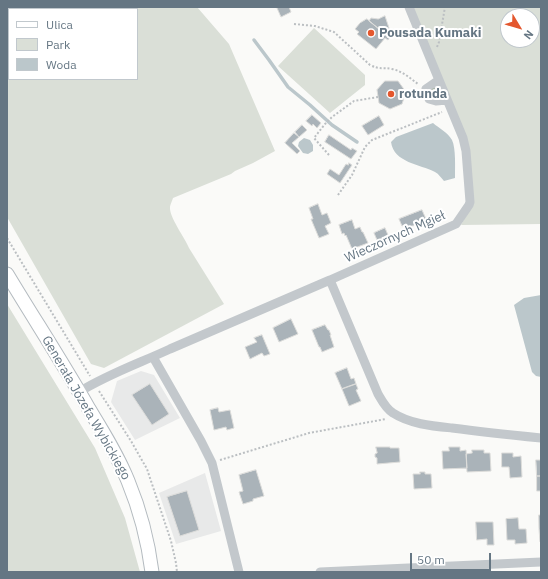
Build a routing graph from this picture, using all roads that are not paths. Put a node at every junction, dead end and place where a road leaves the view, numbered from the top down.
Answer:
1 (409, 7) edge
2 (439, 80) junction
3 (449, 104) junction
4 (7, 274) edge
5 (330, 280) junction
6 (153, 357) junction
7 (79, 392) junction
8 (541, 438) edge
9 (541, 562) edge
10 (152, 572) edge
11 (239, 572) edge
12 (320, 572) edge

1 - 2 street, Wieczornych Mgieł
2 - 3 street, Wieczornych Mgieł
2 - 3 street
3 - 5 street, Wieczornych Mgieł
4 - 7 main road, Generała Józefa Wybickiego
5 - 6 street, Wieczornych Mgieł
5 - 8 street
6 - 7 street, Wieczornych Mgieł
6 - 11 street
7 - 10 main road, Generała Józefa Wybickiego
9 - 12 street

